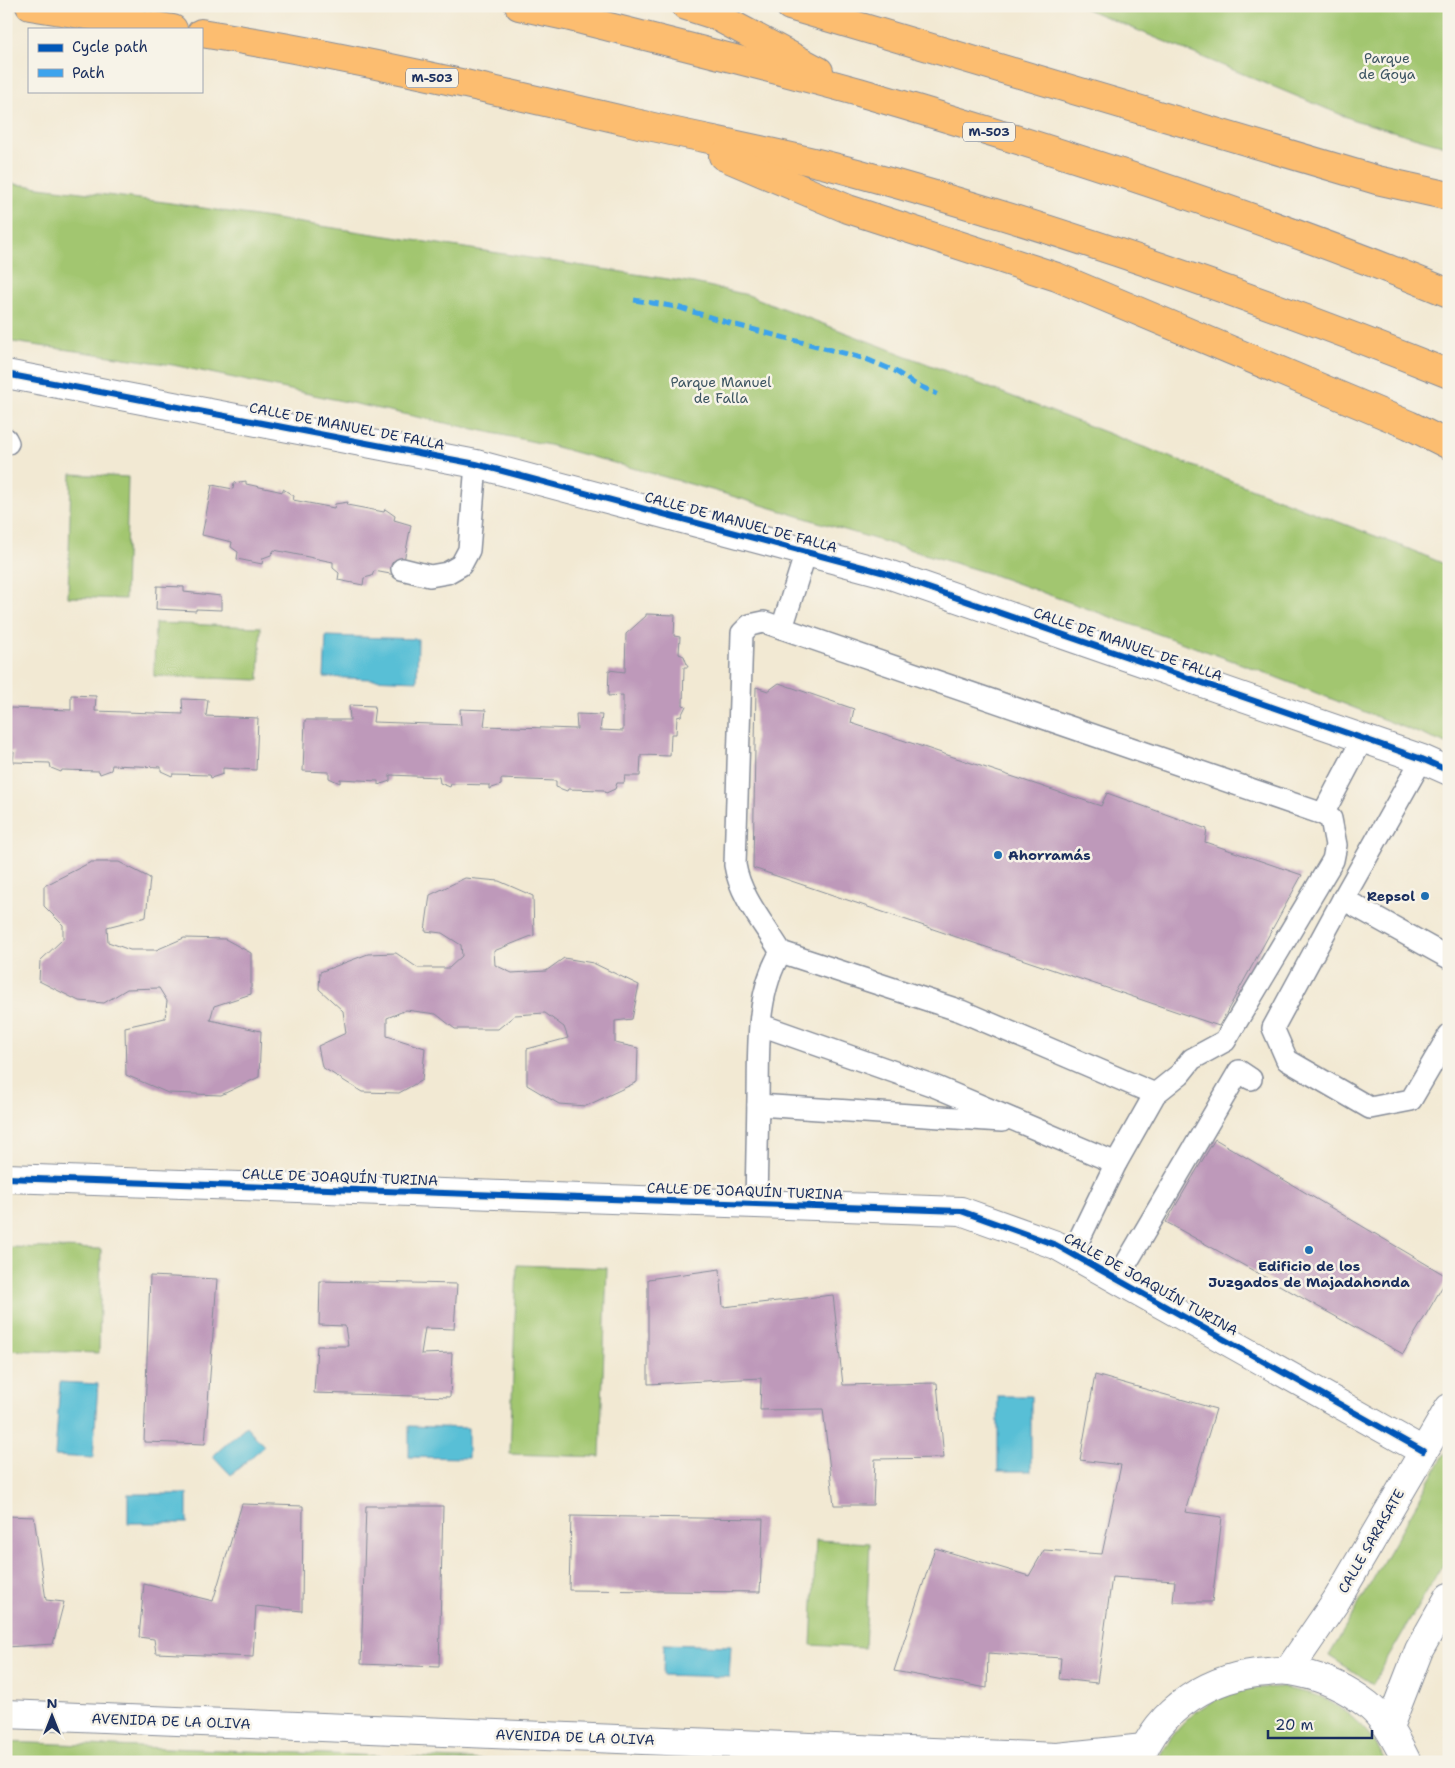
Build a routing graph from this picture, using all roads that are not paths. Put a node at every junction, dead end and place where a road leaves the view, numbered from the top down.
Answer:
1 (30, 6) edge
2 (519, 6) edge
3 (686, 6) edge
4 (790, 6) edge
5 (167, 28) edge
6 (202, 33) edge
7 (858, 92) junction
8 (662, 129) junction
9 (1449, 196) edge
10 (1449, 293) edge
11 (6, 374) edge
12 (1449, 374) edge
13 (1449, 445) edge
14 (476, 464) junction
15 (806, 552) junction
16 (402, 569) dead end
17 (782, 628) junction
18 (1363, 738) junction
19 (1422, 759) junction
20 (1449, 772) edge
21 (1323, 814) junction
22 (1343, 898) junction
23 (781, 952) junction
24 (1449, 958) edge
25 (760, 1025) junction
26 (1449, 1034) edge
27 (1251, 1079) dead end
28 (1155, 1094) junction
29 (758, 1105) junction
30 (1019, 1122) junction
31 (1116, 1163) junction
32 (6, 1178) edge
33 (756, 1204) junction
34 (1072, 1254) junction
35 (1117, 1279) junction
36 (1449, 1408) edge
37 (1423, 1451) junction
38 (1449, 1598) edge
39 (1288, 1671) junction
40 (6, 1714) edge
41 (1389, 1727) junction
42 (1142, 1755) edge
43 (1407, 1762) edge

1 - 5 highway
2 - 7 highway, M-503
3 - 7 highway
4 - 9 highway
6 - 8 highway, M-503
7 - 10 highway, M-503
8 - 12 highway, M-503
8 - 13 highway
11 - 14 street, CALLE DE MANUEL DE FALLA
14 - 15 street, CALLE DE MANUEL DE FALLA
14 - 16 lane
15 - 17 lane
15 - 18 street, CALLE DE MANUEL DE FALLA
17 - 21 lane
17 - 23 lane
18 - 19 street, CALLE DE MANUEL DE FALLA
18 - 21 lane
19 - 20 street, CALLE DE MANUEL DE FALLA
19 - 22 lane
21 - 28 lane
22 - 24 lane
22 - 26 lane
23 - 25 lane
23 - 28 lane
25 - 29 lane
25 - 30 lane
27 - 35 lane
28 - 31 lane
29 - 30 lane
29 - 33 lane
30 - 31 lane
31 - 34 lane
32 - 33 street, CALLE DE JOAQUÍN TURINA
33 - 34 street, CALLE DE JOAQUÍN TURINA
34 - 35 street, CALLE DE JOAQUÍN TURINA
35 - 37 street, CALLE DE JOAQUÍN TURINA
36 - 37 street, CALLE SARASATE
37 - 39 street, CALLE SARASATE
38 - 41 street
39 - 41 street
39 - 42 street
40 - 42 street, AVENIDA DE LA OLIVA
41 - 43 street

